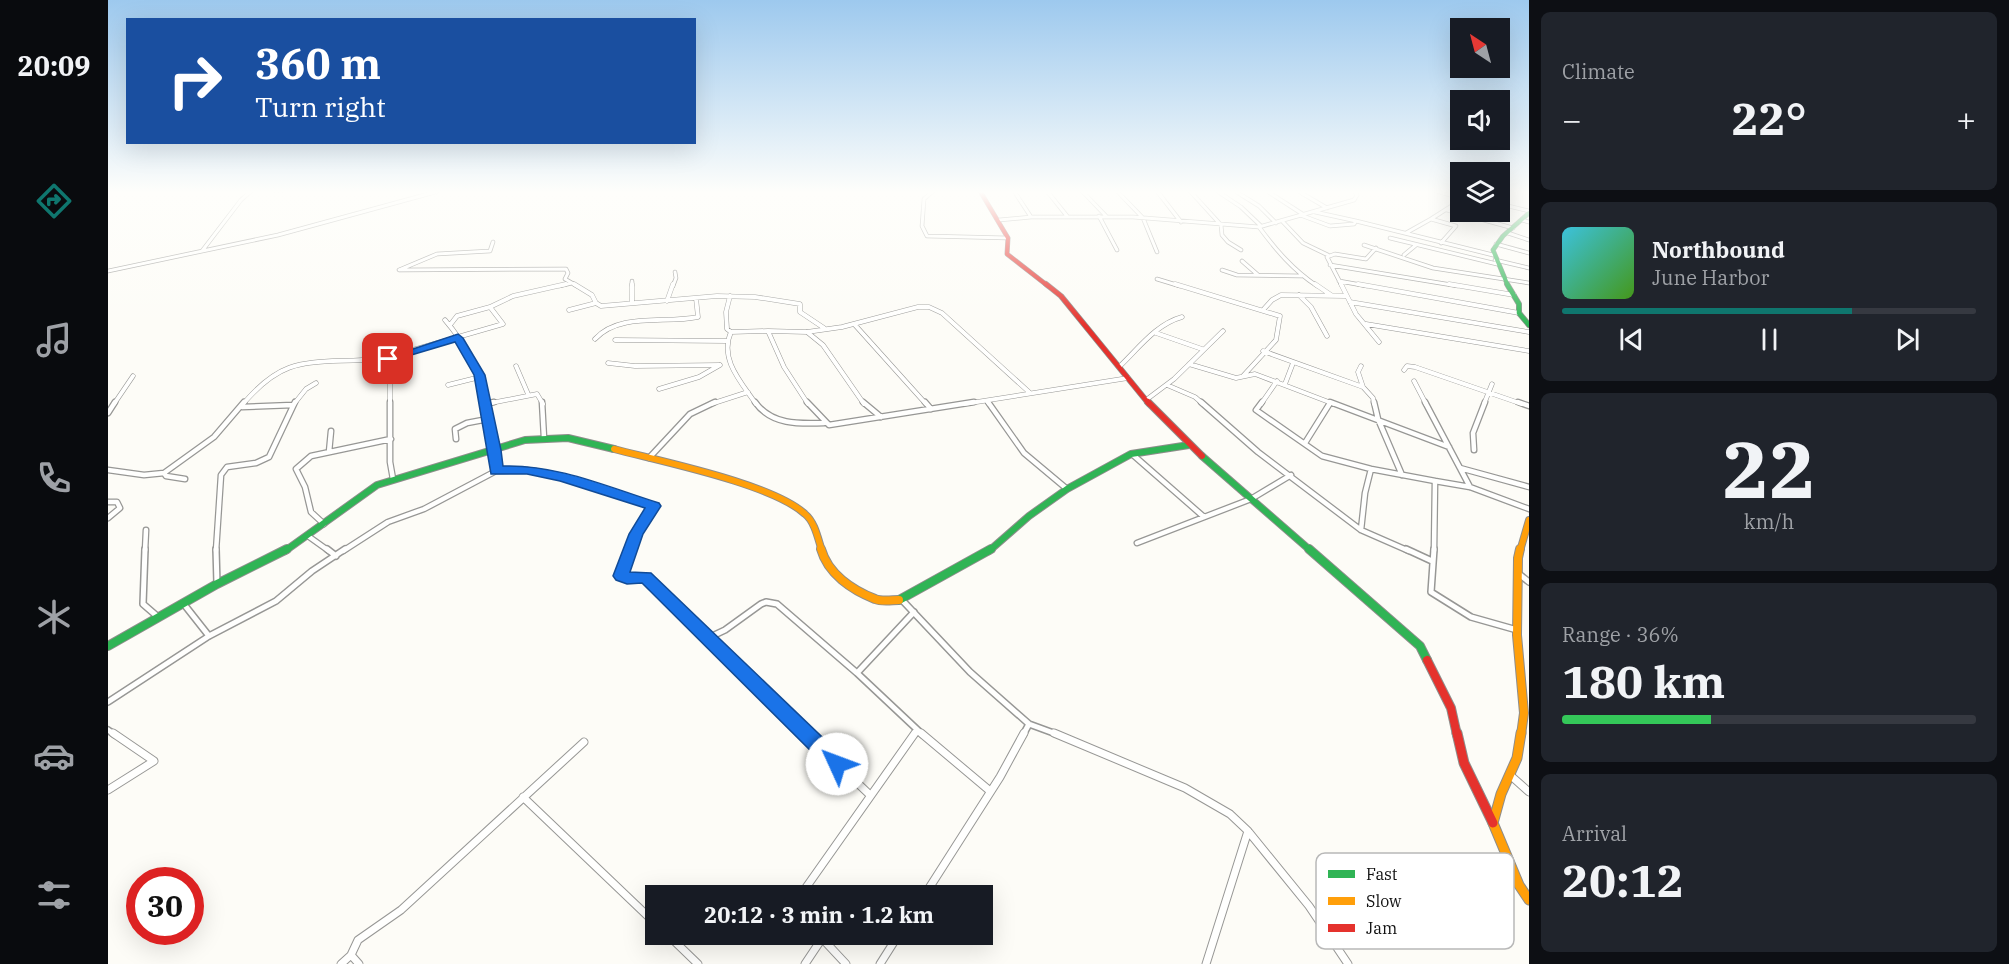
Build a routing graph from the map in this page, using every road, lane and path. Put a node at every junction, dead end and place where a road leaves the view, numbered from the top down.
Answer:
1 (213, 236) edge
2 (270, 236) edge
3 (927, 236) edge
4 (1110, 236) edge
5 (1150, 236) edge
6 (1223, 236) edge
7 (1266, 236) edge
8 (1296, 236) edge
9 (1416, 236) edge
10 (1447, 236) edge
11 (1505, 236) edge
12 (1008, 238) joint
13 (1390, 238) dead end
14 (493, 242) dead end
15 (1441, 243) junction
16 (1496, 244) junction
17 (1364, 245) dead end
18 (1416, 245) junction
19 (1376, 248) junction
20 (1117, 250) dead end
21 (1241, 250) dead end
22 (202, 251) junction
23 (1157, 252) dead end
24 (1529, 254) edge
25 (1328, 255) junction
26 (1404, 255) dead end
27 (1495, 260) junction
28 (1242, 261) dead end
29 (1330, 265) junction
30 (1529, 268) edge
31 (1222, 270) dead end
32 (108, 271) edge
33 (675, 272) dead end
34 (1258, 275) junction
35 (1303, 276) junction
36 (1503, 278) junction
37 (1157, 279) dead end
38 (632, 281) dead end
39 (1339, 282) junction
40 (572, 283) junction
41 (1529, 283) edge
42 (1299, 295) junction
43 (1330, 295) junction
44 (1514, 295) junction
45 (730, 296) junction
46 (1345, 296) junction
47 (696, 298) junction
48 (667, 301) junction
49 (632, 302) junction
50 (1350, 302) junction
51 (596, 303) junction
52 (490, 307) junction
53 (569, 310) dead end
54 (1263, 310) junction
55 (1519, 313) junction
56 (1182, 317) dead end
57 (445, 320) dead end
58 (1366, 324) junction
59 (450, 325) junction
60 (855, 325) junction
61 (1529, 325) edge
62 (824, 328) junction
63 (768, 331) junction
64 (1223, 331) dead end
65 (731, 332) junction
66 (807, 332) junction
67 (1155, 333) junction
68 (1529, 333) edge
69 (1327, 336) dead end
70 (458, 338) junction
71 (595, 339) dead end
72 (615, 340) dead end
73 (727, 341) junction
74 (1379, 342) dead end
75 (1202, 349) junction
76 (1263, 351) junction
77 (1529, 351) edge
78 (385, 363) junction
79 (608, 363) dead end
80 (1293, 363) junction
81 (729, 364) junction
82 (1189, 364) junction
83 (720, 365) junction
84 (516, 366) dead end
85 (1361, 366) dead end
86 (1119, 367) junction
87 (1404, 370) dead end
88 (133, 376) dead end
89 (1243, 376) junction
90 (480, 377) junction
91 (1128, 378) junction
92 (1277, 381) junction
93 (1414, 381) dead end
94 (316, 383) dead end
95 (1285, 384) junction
96 (1492, 384) dead end
97 (448, 385) dead end
98 (1167, 386) junction
99 (1364, 387) junction
100 (659, 389) dead end
101 (1029, 392) junction
102 (1490, 392) junction
103 (748, 393) junction
104 (528, 394) junction
105 (987, 400) junction
106 (1146, 400) junction
107 (1330, 402) junction
108 (485, 404) junction
109 (293, 405) junction
110 (1529, 406) edge
111 (242, 407) junction
112 (931, 409) junction
113 (108, 413) edge
114 (881, 417) junction
115 (488, 419) junction
116 (1378, 419) junction
117 (824, 423) junction
118 (331, 431) dead end
119 (544, 438) junction
120 (391, 439) junction
121 (456, 439) dead end
122 (1305, 443) junction
123 (1189, 445) junction
124 (1449, 447) junction
125 (495, 450) junction
126 (1474, 450) dead end
127 (329, 452) junction
128 (1131, 454) junction
129 (649, 458) junction
130 (1460, 468) junction
131 (1371, 469) junction
132 (108, 470) edge
133 (496, 471) junction
134 (164, 473) junction
135 (1291, 475) junction
136 (1402, 475) junction
137 (185, 479) dead end
138 (393, 479) junction
139 (1436, 481) junction
140 (1470, 487) junction
141 (1529, 487) edge
142 (1067, 489) junction
143 (1251, 499) junction
144 (108, 502) edge
145 (1529, 509) edge
146 (1204, 517) junction
147 (108, 518) edge
148 (1529, 520) edge
149 (324, 524) junction
150 (146, 530) dead end
151 (1361, 530) junction
152 (308, 536) junction
153 (1137, 543) dead end
154 (336, 555) junction
155 (1432, 561) junction
156 (1519, 574) junction
157 (1529, 582) edge
158 (217, 584) junction
159 (902, 600) junction
160 (183, 603) junction
161 (914, 612) junction
162 (158, 617) junction
163 (1517, 630) junction
164 (209, 636) junction
165 (708, 638) junction
166 (108, 646) edge
167 (857, 673) junction
168 (1520, 688) junction
169 (1529, 690) edge
170 (108, 702) edge
171 (1029, 724) junction
172 (108, 730) edge
173 (917, 730) junction
174 (584, 742) dead end
175 (1510, 775) junction
176 (1528, 789) edge
177 (108, 790) edge
178 (990, 791) junction
179 (870, 795) junction
180 (523, 797) junction
181 (1493, 823) junction
182 (1248, 831) junction
183 (1507, 853) edge
184 (1514, 871) edge
185 (808, 885) edge
186 (931, 885) edge
187 (1529, 900) edge
188 (645, 913) edge
189 (1316, 916) edge
190 (678, 945) edge
191 (816, 945) edge
192 (828, 945) edge
193 (892, 945) edge
194 (1338, 949) edge
195 (351, 955) junction
196 (341, 964) edge
197 (359, 964) edge
198 (698, 964) edge
199 (805, 964) edge
200 (846, 964) edge
201 (879, 964) edge
202 (1206, 964) edge
203 (1348, 964) edge

1 - 22 street
2 - 22 street
3 - 12 street
4 - 20 street
5 - 23 street
6 - 21 street
7 - 35 street
8 - 25 street
9 - 15 street
10 - 15 street
11 - 16 street
12 - 86 street
13 - 18 street
14 - 40 street
15 - 27 street
16 - 24 street
16 - 27 street
17 - 19 street
18 - 26 street
18 - 27 street
19 - 25 street
19 - 36 street
22 - 32 street
25 - 29 street
27 - 30 street
27 - 36 street
28 - 34 street
29 - 39 street
29 - 44 street
31 - 34 street
33 - 48 street
34 - 35 street
35 - 43 street
36 - 41 street
36 - 44 street
37 - 54 street
38 - 49 street
39 - 46 street
39 - 55 street
40 - 51 street
40 - 52 street
42 - 43 street
42 - 54 street
42 - 69 street
43 - 46 street
44 - 55 street
45 - 47 street
45 - 62 street
45 - 65 street
46 - 50 street
47 - 48 street
47 - 71 street
48 - 49 street
49 - 51 street
50 - 58 street
50 - 68 street
51 - 53 street
52 - 59 street
52 - 70 street
54 - 76 street
55 - 61 street
56 - 67 street
57 - 59 street
58 - 74 street
58 - 77 street
59 - 70 street
60 - 62 street
60 - 101 street
60 - 112 street
62 - 66 street
63 - 65 street
63 - 66 street
63 - 117 street
64 - 75 street
65 - 73 street
66 - 114 street
67 - 75 street
67 - 86 street
70 - 78 street
70 - 90 street
72 - 73 street
73 - 81 street
75 - 82 street
76 - 80 street
76 - 89 street
78 - 111 street
78 - 120 street
79 - 83 street
80 - 95 street
80 - 99 street
81 - 83 street
81 - 103 street
82 - 89 street
82 - 98 street
83 - 100 street
84 - 104 street
85 - 99 street
86 - 91 street
87 - 102 street
88 - 113 street
89 - 92 street
90 - 97 street
90 - 108 street
91 - 101 street
91 - 106 street
92 - 95 street
92 - 122 street
93 - 124 street
94 - 109 street
95 - 107 street
96 - 102 street
98 - 106 street
98 - 135 street
99 - 116 street
101 - 105 street
102 - 110 street
102 - 126 street
103 - 117 street
103 - 129 street
104 - 108 street
104 - 119 street
105 - 112 street
105 - 142 street
106 - 123 street
107 - 116 street
107 - 122 street
108 - 115 street
109 - 111 street
109 - 158 street
111 - 134 street
112 - 114 street
114 - 117 street
115 - 121 street
115 - 125 street
116 - 124 street
116 - 136 street
118 - 127 street
119 - 125 street
119 - 129 street
120 - 127 street
120 - 138 street
122 - 131 street
123 - 128 street
123 - 143 street
124 - 130 street
125 - 133 street
125 - 138 street
127 - 149 street
128 - 142 street
128 - 146 street
129 - 159 street
130 - 140 street
130 - 141 street
131 - 136 street
131 - 151 street
132 - 134 street
133 - 154 street
133 - 165 street
134 - 137 street
135 - 143 street
135 - 151 street
136 - 139 street
138 - 149 street
139 - 140 street
139 - 155 street
140 - 145 street
142 - 159 street
143 - 146 street
143 - 181 street
144 - 147 street
146 - 153 street
148 - 156 street
149 - 152 street
150 - 162 street
151 - 155 street
152 - 154 street
152 - 158 street
154 - 164 street
155 - 163 street
156 - 157 street
156 - 163 street
158 - 160 street
159 - 161 street
160 - 162 street
160 - 164 street
161 - 167 street
161 - 171 street
162 - 166 street
163 - 168 street
164 - 170 street
165 - 167 street
165 - 179 street
167 - 173 street
168 - 169 street
168 - 175 street
171 - 178 street
171 - 182 street
172 - 177 street
173 - 178 street
173 - 179 street
174 - 180 street
175 - 176 street
175 - 181 street
178 - 186 street
179 - 185 street
180 - 188 street
180 - 195 street
181 - 183 street
182 - 189 street
182 - 202 street
184 - 187 street
190 - 198 street
191 - 199 street
192 - 200 street
193 - 201 street
194 - 203 street
195 - 196 street
195 - 197 street

